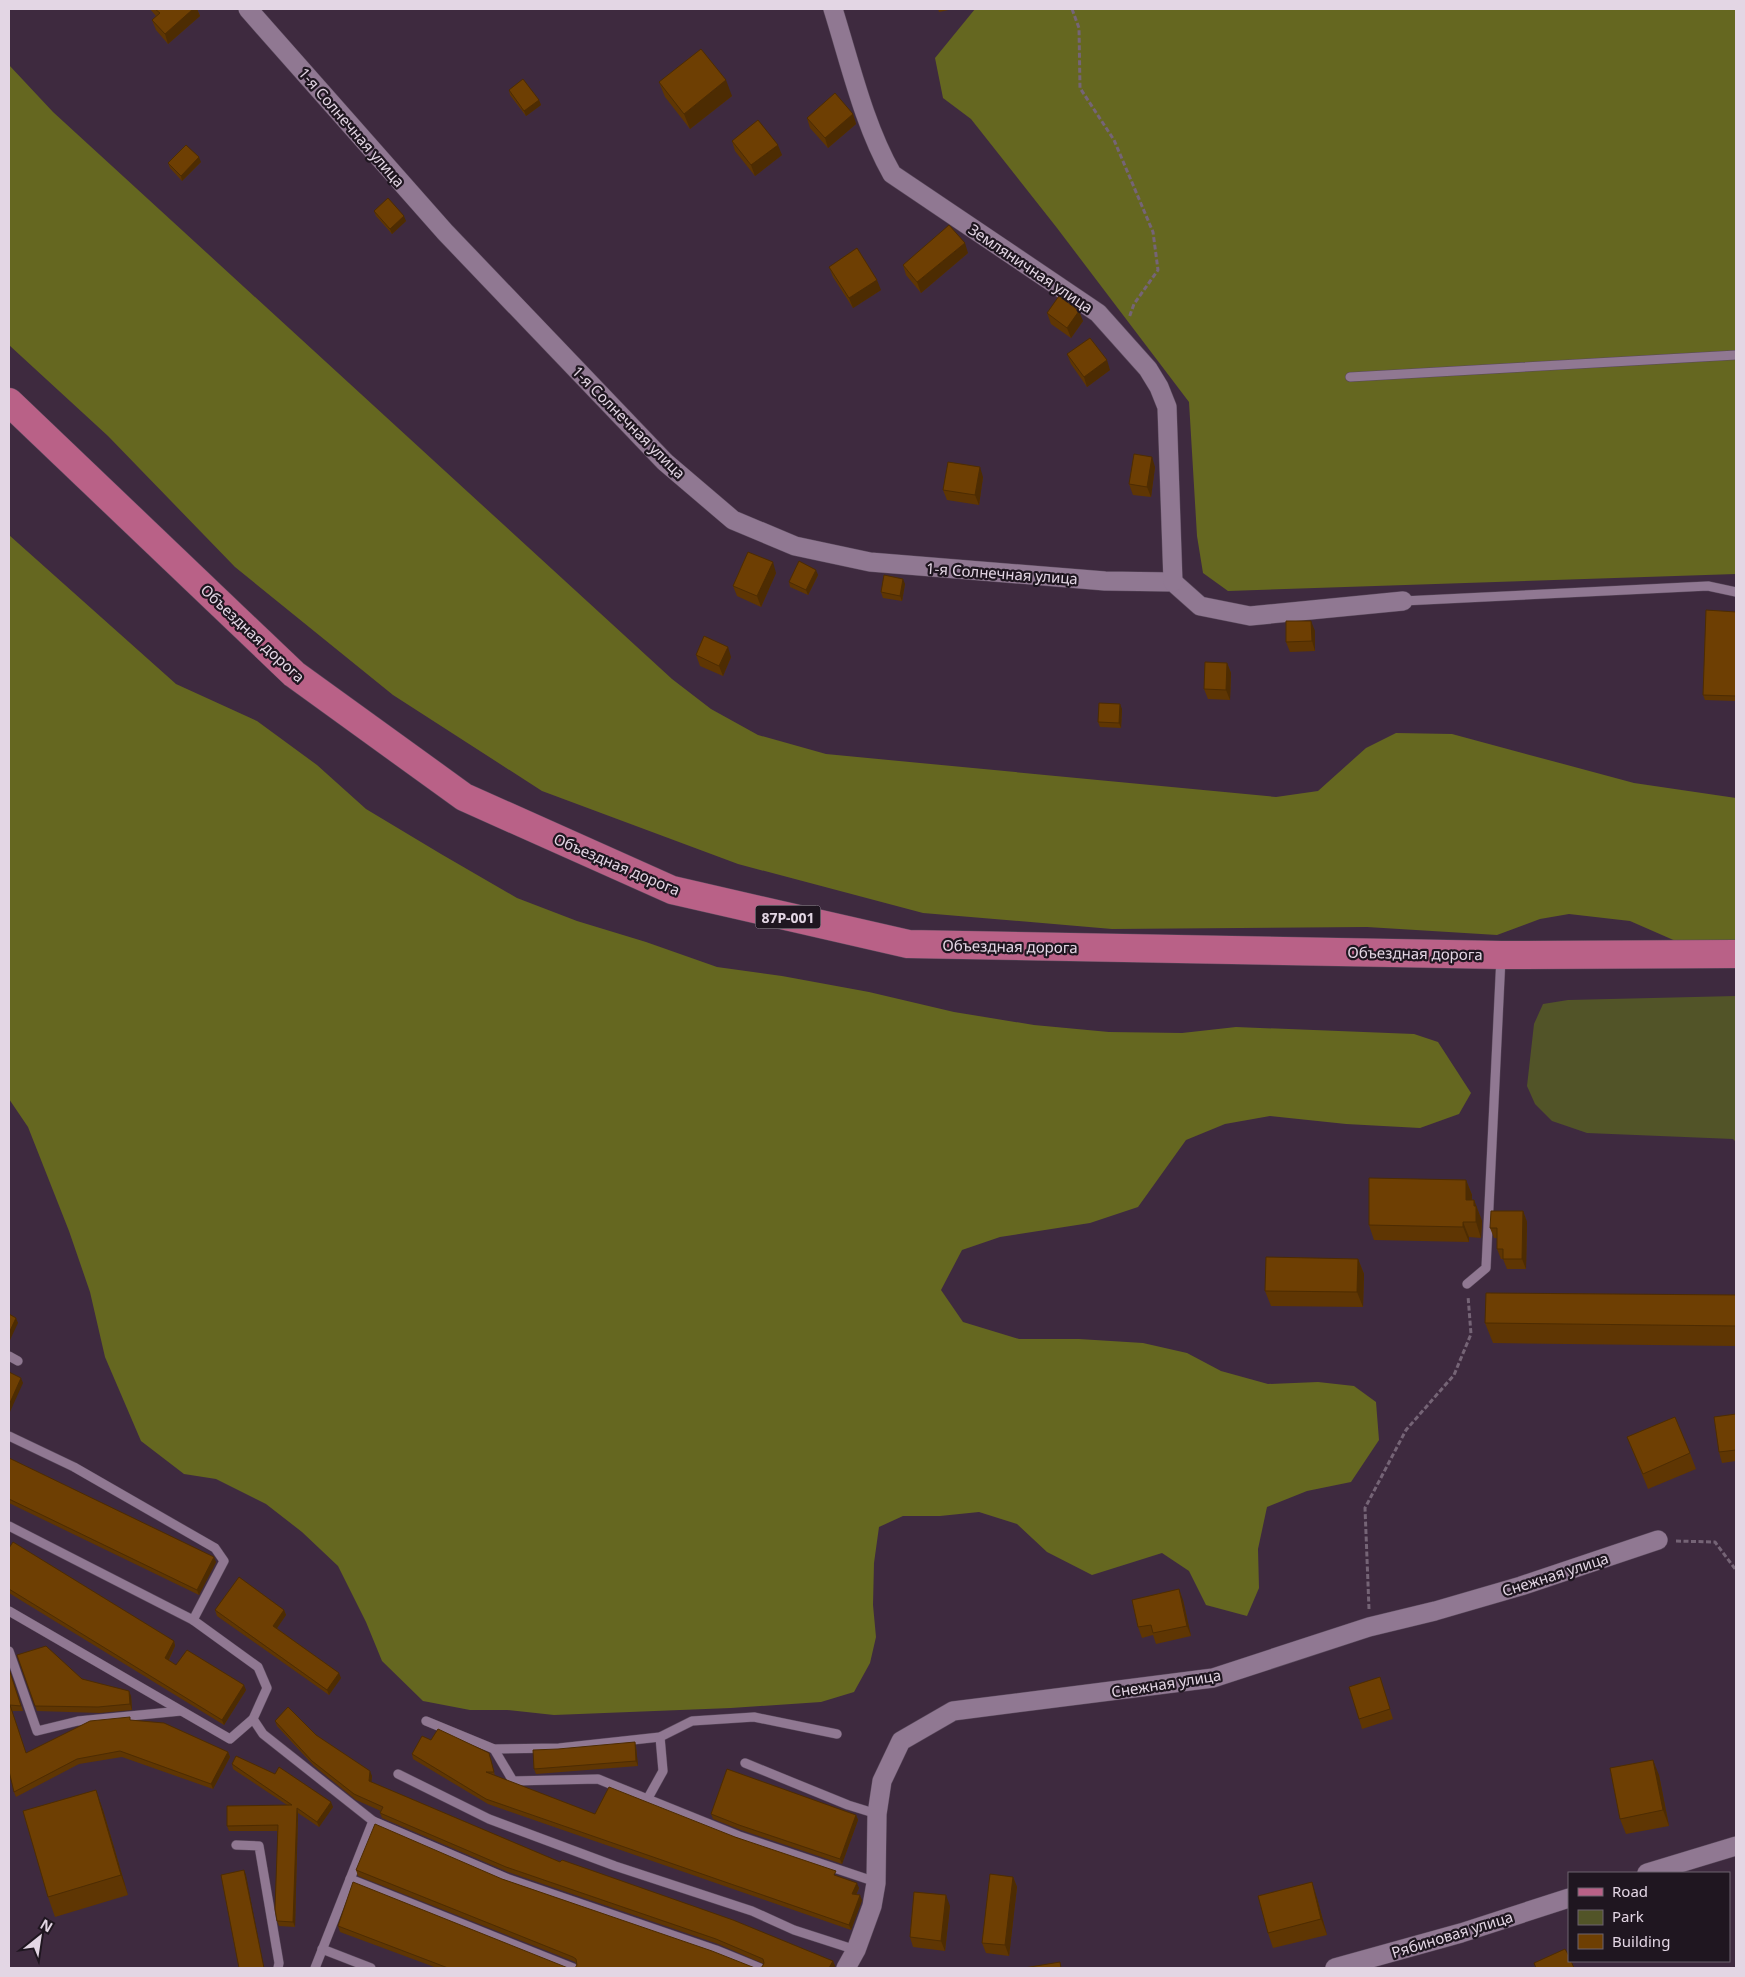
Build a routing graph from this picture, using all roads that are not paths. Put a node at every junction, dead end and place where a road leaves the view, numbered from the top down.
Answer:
1 (248, 9) edge
2 (833, 9) edge
3 (1736, 355) edge
4 (1350, 377) dead end
5 (9, 402) edge
6 (1173, 582) junction
7 (1736, 592) edge
8 (1403, 602) joint
9 (1736, 954) edge
10 (1501, 955) junction
11 (1466, 1284) road end
12 (9, 1356) edge
13 (18, 1361) dead end
14 (9, 1436) edge
15 (9, 1526) edge
16 (1658, 1540) road end
17 (9, 1611) edge
18 (193, 1620) junction
19 (9, 1651) edge
20 (181, 1711) junction
21 (254, 1719) junction
22 (426, 1721) dead end
23 (837, 1734) dead end
24 (660, 1737) junction
25 (494, 1749) junction
26 (745, 1763) dead end
27 (398, 1774) dead end
28 (648, 1798) junction
29 (877, 1814) junction
30 (373, 1821) junction
31 (236, 1845) dead end
32 (1736, 1846) edge
33 (1650, 1872) edge
34 (350, 1879) junction
35 (876, 1883) junction
36 (1568, 1898) edge
37 (322, 1949) junction
38 (856, 1950) junction
39 (278, 1968) edge
40 (315, 1968) edge
41 (371, 1968) edge
42 (573, 1968) edge
43 (760, 1968) edge
44 (846, 1968) edge
45 (1335, 1968) edge

1 - 6 street, 1-я Солнечная улица
2 - 6 street, Земляничная улица
3 - 4 lane
5 - 10 main road, Объездная дорога / 87Р-001
6 - 8 street
7 - 8 lane
9 - 10 main road, Объездная дорога / 87Р-001
10 - 11 lane
12 - 13 lane
14 - 18 lane
15 - 18 lane
16 - 29 street, Снежная улица
17 - 20 lane
18 - 21 lane
19 - 20 lane
20 - 21 lane
21 - 30 lane
22 - 25 lane
23 - 24 lane
24 - 25 lane
24 - 28 lane
25 - 28 lane
26 - 29 lane
27 - 38 lane
28 - 35 lane
29 - 35 street, Снежная улица
30 - 34 lane
30 - 43 lane
31 - 39 lane
32 - 33 street
34 - 37 lane
34 - 42 lane
35 - 38 street, Снежная улица
36 - 45 street, Рябиновая улица
37 - 40 lane
37 - 41 lane
38 - 44 street, Снежная улица

